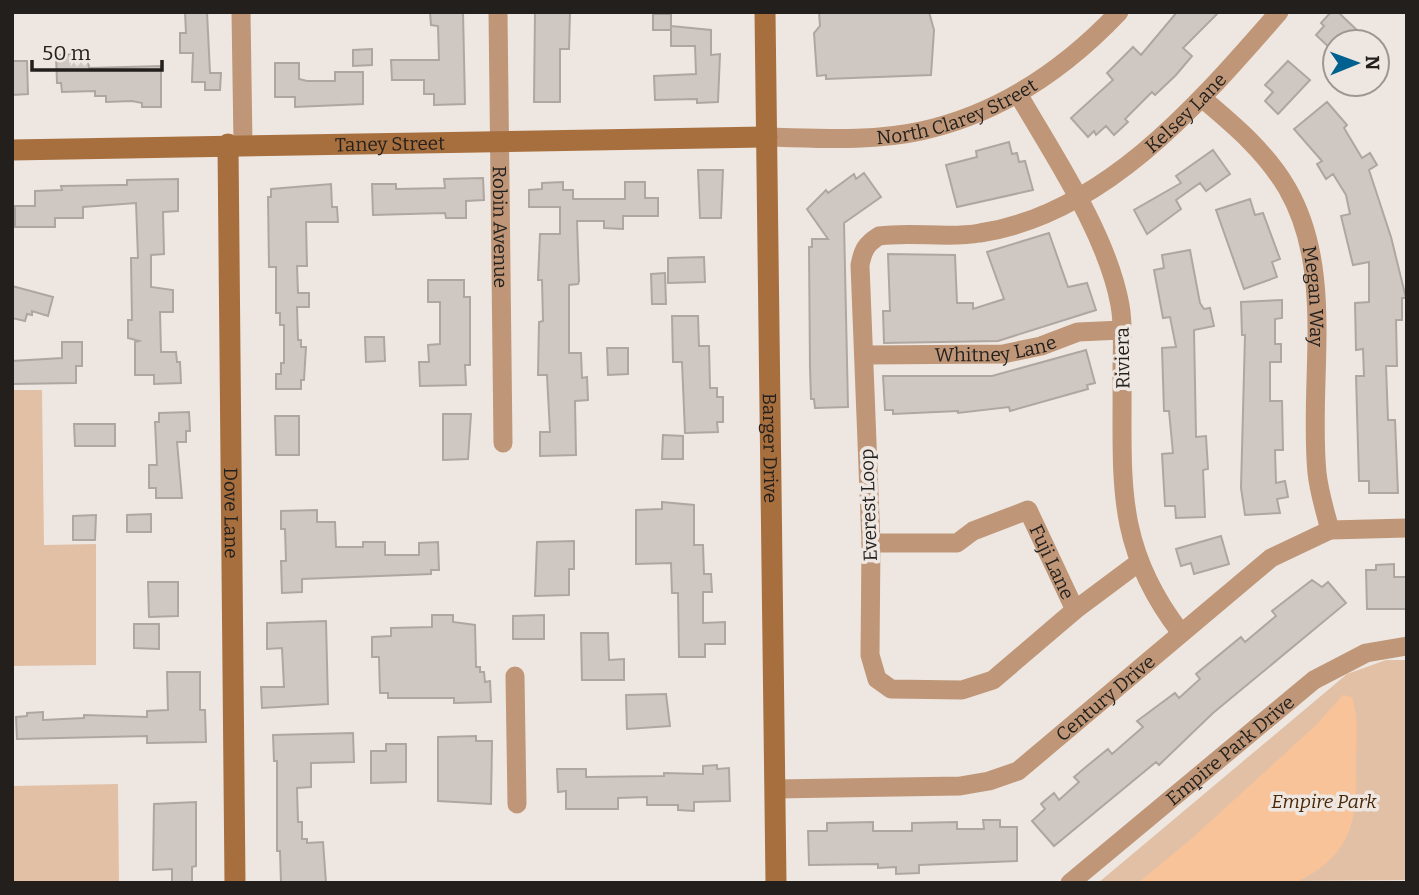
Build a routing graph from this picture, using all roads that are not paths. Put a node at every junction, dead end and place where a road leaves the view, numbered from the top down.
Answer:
1 (241, 12) edge
2 (498, 12) edge
3 (765, 12) edge
4 (1119, 12) edge
5 (1279, 12) edge
6 (1018, 94) junction
7 (1203, 99) junction
8 (767, 137) junction
9 (498, 140) junction
10 (236, 144) junction
11 (12, 150) edge
12 (1077, 197) junction
13 (1122, 330) junction
14 (866, 355) junction
15 (503, 443) dead end
16 (1407, 528) edge
17 (1330, 530) junction
18 (871, 543) junction
19 (1138, 563) junction
20 (1075, 610) junction
21 (1181, 633) junction
22 (1407, 646) edge
23 (515, 676) dead end
24 (775, 789) junction
25 (517, 804) dead end
26 (235, 883) edge
27 (776, 883) edge
28 (1070, 883) edge

1 - 10 street, Dove Lane
2 - 9 street, Robin Avenue
3 - 8 street, Barger Drive
4 - 6 street, North Clarey Street
5 - 7 street, Kelsey Lane
6 - 8 street, North Clarey Street
6 - 12 street, Riviera
7 - 12 street, Kelsey Lane
7 - 17 street, Megan Way
8 - 9 street, Taney Street
8 - 24 street, Barger Drive
9 - 10 street, Taney Street
9 - 15 street, Robin Avenue
10 - 11 street, Taney Street
10 - 26 street, Dove Lane
12 - 13 street, Riviera
12 - 14 street, Everest Loop
13 - 14 street, Whitney Lane
13 - 19 street, Riviera
14 - 18 street, Everest Loop
16 - 17 street, Century Drive
17 - 21 street, Century Drive
18 - 20 street, Fuji Lane
18 - 20 street, Everest Loop
19 - 20 street, Everest Loop
19 - 21 street, Riviera
21 - 24 street, Century Drive
22 - 28 street, Empire Park Drive
23 - 25 street
24 - 27 street, Barger Drive

